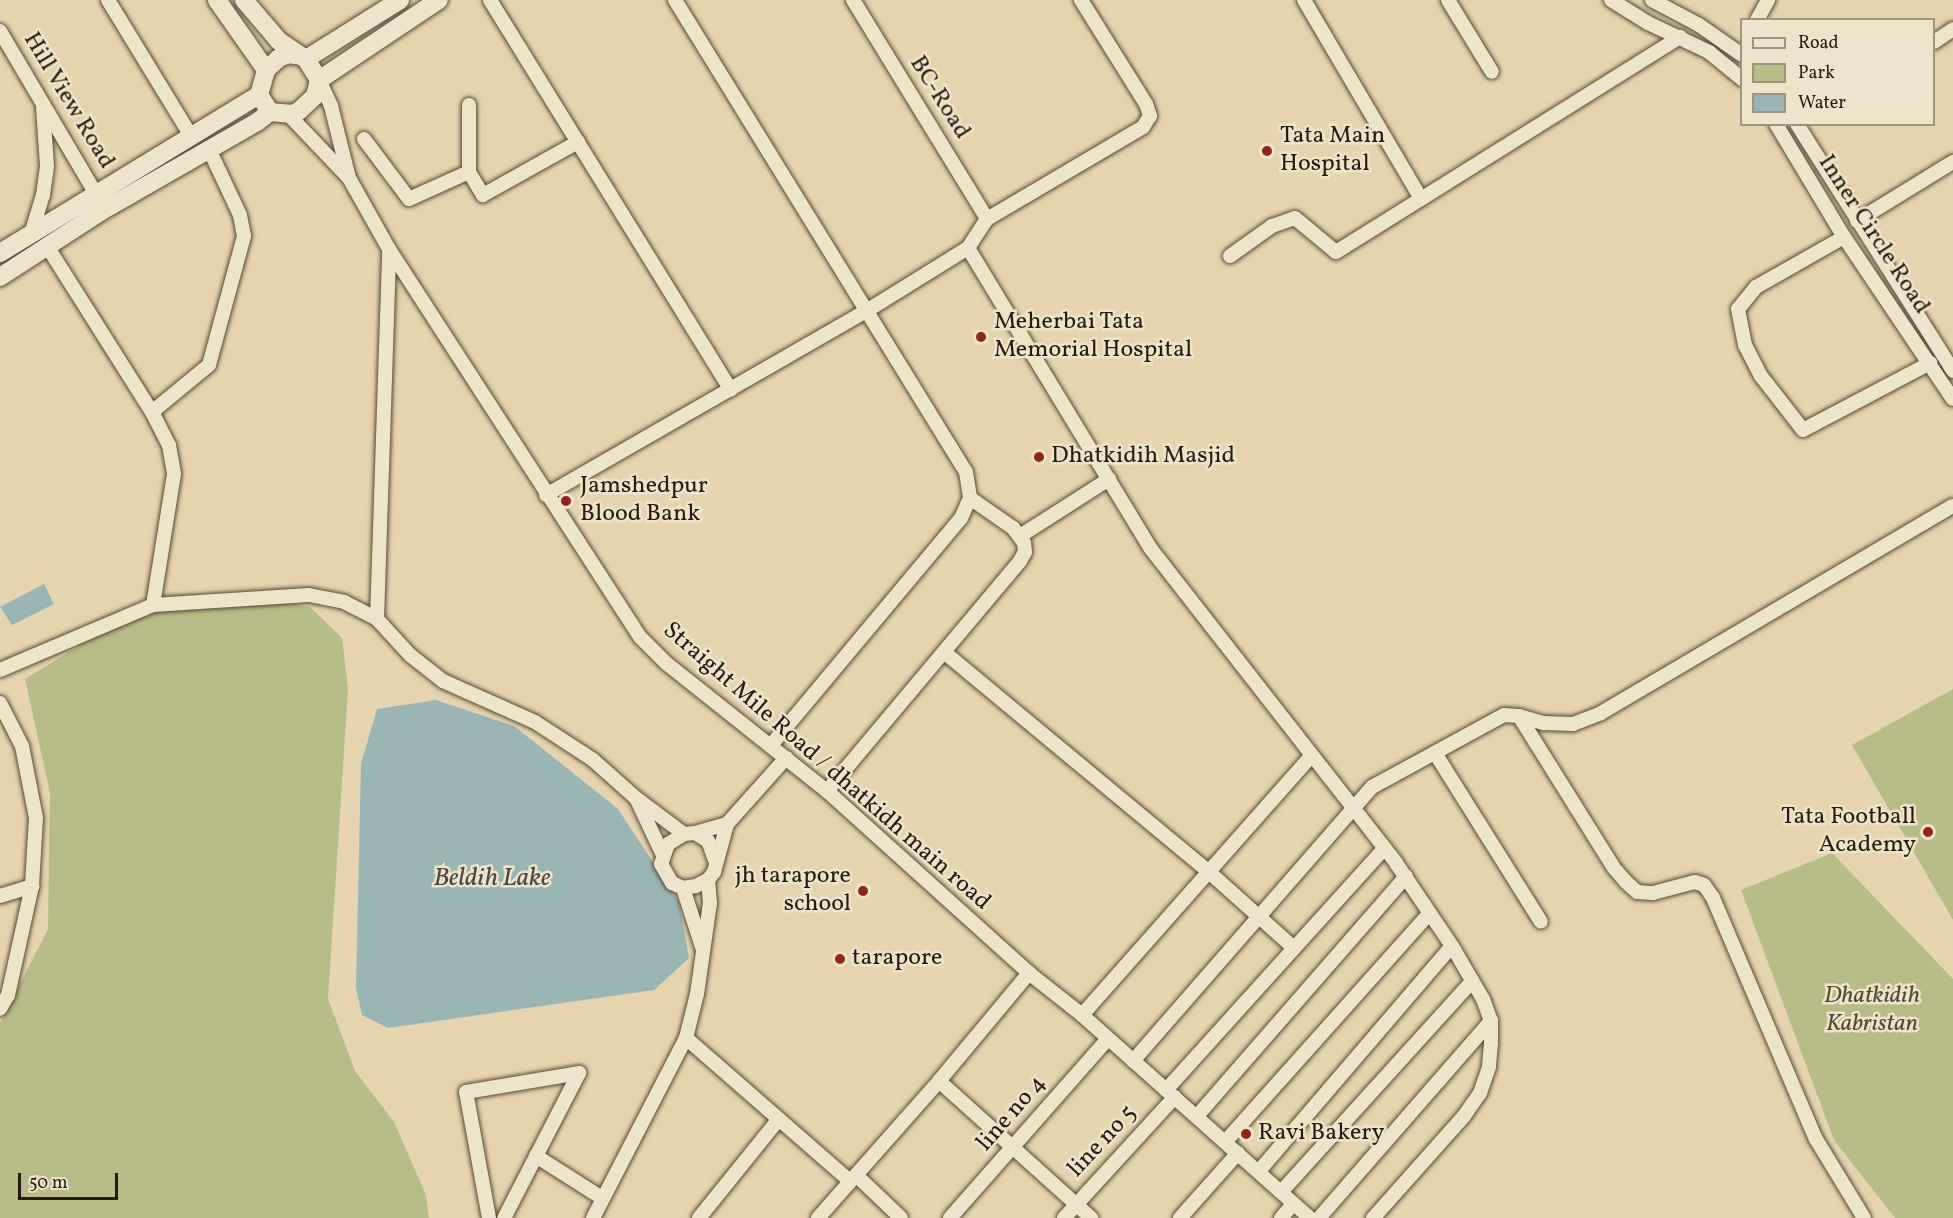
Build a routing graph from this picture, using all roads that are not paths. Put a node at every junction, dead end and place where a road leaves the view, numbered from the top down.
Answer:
1 (108, 0) edge
2 (244, 0) edge
3 (400, 0) edge
4 (439, 0) edge
5 (490, 0) edge
6 (675, 0) edge
7 (853, 0) edge
8 (1081, 0) edge
9 (1304, 0) edge
10 (1448, 0) edge
11 (1611, 0) edge
12 (1652, 0) edge
13 (1768, 0) edge
14 (220, 6) edge
15 (1758, 18) edge
16 (1953, 29) edge
17 (0, 31) edge
18 (1680, 37) junction
19 (1935, 41) edge
20 (1740, 51) edge
21 (310, 66) junction
22 (266, 70) junction
23 (1492, 72) dead end
24 (1740, 77) edge
25 (259, 95) junction
26 (43, 103) junction
27 (469, 105) dead end
28 (279, 113) junction
29 (1777, 126) edge
30 (1801, 126) edge
31 (190, 136) junction
32 (364, 139) dead end
33 (578, 142) junction
34 (209, 148) junction
35 (1953, 162) edge
36 (469, 172) junction
37 (349, 178) junction
38 (96, 194) junction
39 (1421, 199) junction
40 (987, 219) junction
41 (1857, 221) junction
42 (31, 234) junction
43 (1844, 237) junction
44 (47, 246) junction
45 (968, 248) junction
46 (389, 249) junction
47 (0, 253) edge
48 (1230, 256) dead end
49 (0, 276) edge
50 (868, 310) junction
51 (1930, 363) junction
52 (1953, 371) edge
53 (730, 390) junction
54 (1953, 399) edge
55 (152, 412) junction
56 (1108, 479) junction
57 (546, 495) junction
58 (970, 498) junction
59 (1953, 506) edge
60 (1020, 536) junction
61 (153, 605) junction
62 (377, 619) junction
63 (944, 652) junction
64 (0, 670) edge
65 (0, 702) edge
66 (1519, 716) junction
67 (771, 745) junction
68 (1435, 753) junction
69 (1311, 755) junction
70 (786, 758) junction
71 (827, 791) junction
72 (636, 798) junction
73 (1353, 808) junction
74 (727, 824) junction
75 (690, 834) junction
76 (1385, 848) junction
77 (663, 855) junction
78 (715, 861) junction
79 (1209, 872) junction
80 (1406, 876) junction
81 (708, 880) junction
82 (32, 886) junction
83 (683, 888) junction
84 (0, 896) edge
85 (1430, 913) junction
86 (1258, 917) junction
87 (1541, 922) dead end
88 (1452, 946) junction
89 (1294, 948) junction
90 (703, 949) junction
91 (1029, 973) junction
92 (1472, 981) junction
93 (0, 1009) edge
94 (1082, 1015) junction
95 (1491, 1021) junction
96 (686, 1038) junction
97 (1107, 1040) junction
98 (1133, 1061) junction
99 (939, 1081) junction
100 (1171, 1094) junction
101 (1197, 1116) junction
102 (779, 1119) junction
103 (1225, 1142) junction
104 (1012, 1147) junction
105 (1238, 1153) junction
106 (536, 1156) junction
107 (1259, 1171) junction
108 (853, 1178) junction
109 (1281, 1192) junction
110 (602, 1198) junction
111 (1076, 1204) junction
112 (1293, 1204) junction
113 (489, 1218) edge
114 (504, 1218) edge
115 (593, 1218) edge
116 (699, 1218) edge
117 (819, 1218) edge
118 (901, 1218) edge
119 (950, 1218) edge
120 (1064, 1218) edge
121 (1091, 1218) edge
122 (1180, 1218) edge
123 (1281, 1218) edge
124 (1310, 1218) edge
125 (1319, 1218) edge
126 (1373, 1218) edge
127 (1864, 1218) edge

1 - 31 street
2 - 21 street
3 - 21 street
4 - 21 street
5 - 33 street
6 - 50 street
7 - 40 street, BC-Road
8 - 40 street
9 - 39 street
10 - 23 street
11 - 18 street
12 - 20 street
13 - 15 street
14 - 22 street
16 - 19 street
17 - 26 street, Hill View Road
18 - 24 street
18 - 39 street
21 - 22 street
21 - 28 street
21 - 37 street
22 - 25 street
25 - 28 street
25 - 31 street
26 - 38 street, Hill View Road
26 - 42 street
27 - 36 street
28 - 34 street
28 - 37 street
29 - 43 street, Inner Circle Road
30 - 41 street, Inner Circle Road
31 - 38 street
32 - 36 street
33 - 36 street
33 - 53 street
34 - 44 street
34 - 55 street
35 - 41 street
37 - 46 street, Straight Mile Road / dhatkidh main road
38 - 42 street
39 - 48 street
40 - 45 street
41 - 52 street, Inner Circle Road
42 - 47 street
43 - 51 street, Inner Circle Road
43 - 51 street
44 - 49 street
44 - 55 street
45 - 50 street
45 - 56 street
46 - 57 street, Straight Mile Road / dhatkidh main road
46 - 62 street
50 - 53 street
50 - 58 street
51 - 54 street, Inner Circle Road
53 - 57 street
55 - 61 street
56 - 60 street
56 - 69 street
57 - 67 street, Straight Mile Road / dhatkidh main road
58 - 60 street
58 - 67 street
59 - 66 street
60 - 63 street
61 - 62 street
61 - 64 street
62 - 72 street
63 - 71 street
63 - 79 street
65 - 82 street
66 - 68 street
66 - 127 street
67 - 70 street, Straight Mile Road / dhatkidh main road
68 - 73 street
68 - 87 street
69 - 73 street
69 - 79 street
70 - 71 street, Straight Mile Road / dhatkidh main road
70 - 74 street
71 - 91 street, Straight Mile Road / dhatkidh main road
72 - 75 street
72 - 77 street
73 - 76 street
73 - 86 street
74 - 75 street
74 - 78 street
75 - 77 street
75 - 78 street
76 - 80 street
76 - 89 street, line no 5
77 - 83 street
78 - 81 street
79 - 86 street
79 - 94 street
80 - 85 street
80 - 101 street
81 - 83 street
81 - 90 street
82 - 84 street
82 - 93 street
83 - 90 street
85 - 88 street
85 - 103 street
86 - 89 street
86 - 98 street
88 - 92 street
88 - 107 street
89 - 100 street, line no 5
90 - 96 street
91 - 94 street, Straight Mile Road / dhatkidh main road
91 - 99 street
92 - 95 street
92 - 109 street
94 - 97 street, Straight Mile Road / dhatkidh main road
95 - 125 street
95 - 126 street
96 - 102 street
96 - 110 street
97 - 98 street, Straight Mile Road / dhatkidh main road
97 - 104 street, line no 4
98 - 100 street, Straight Mile Road / dhatkidh main road
99 - 104 street
99 - 108 street
100 - 101 street, Straight Mile Road / dhatkidh main road
100 - 111 street, line no 5
101 - 103 street, Straight Mile Road / dhatkidh main road
102 - 108 street
102 - 116 street
103 - 105 street, Straight Mile Road / dhatkidh main road
104 - 111 street
104 - 119 street, line no 4
105 - 107 street, Straight Mile Road / dhatkidh main road
105 - 122 street
106 - 110 street
106 - 113 street
106 - 114 street
107 - 109 street, Straight Mile Road / dhatkidh main road
108 - 117 street
108 - 118 street
109 - 112 street, Straight Mile Road / dhatkidh main road
110 - 115 street
111 - 120 street, line no 5
111 - 121 street
112 - 123 street
112 - 124 street, Straight Mile Road / dhatkidh main road

